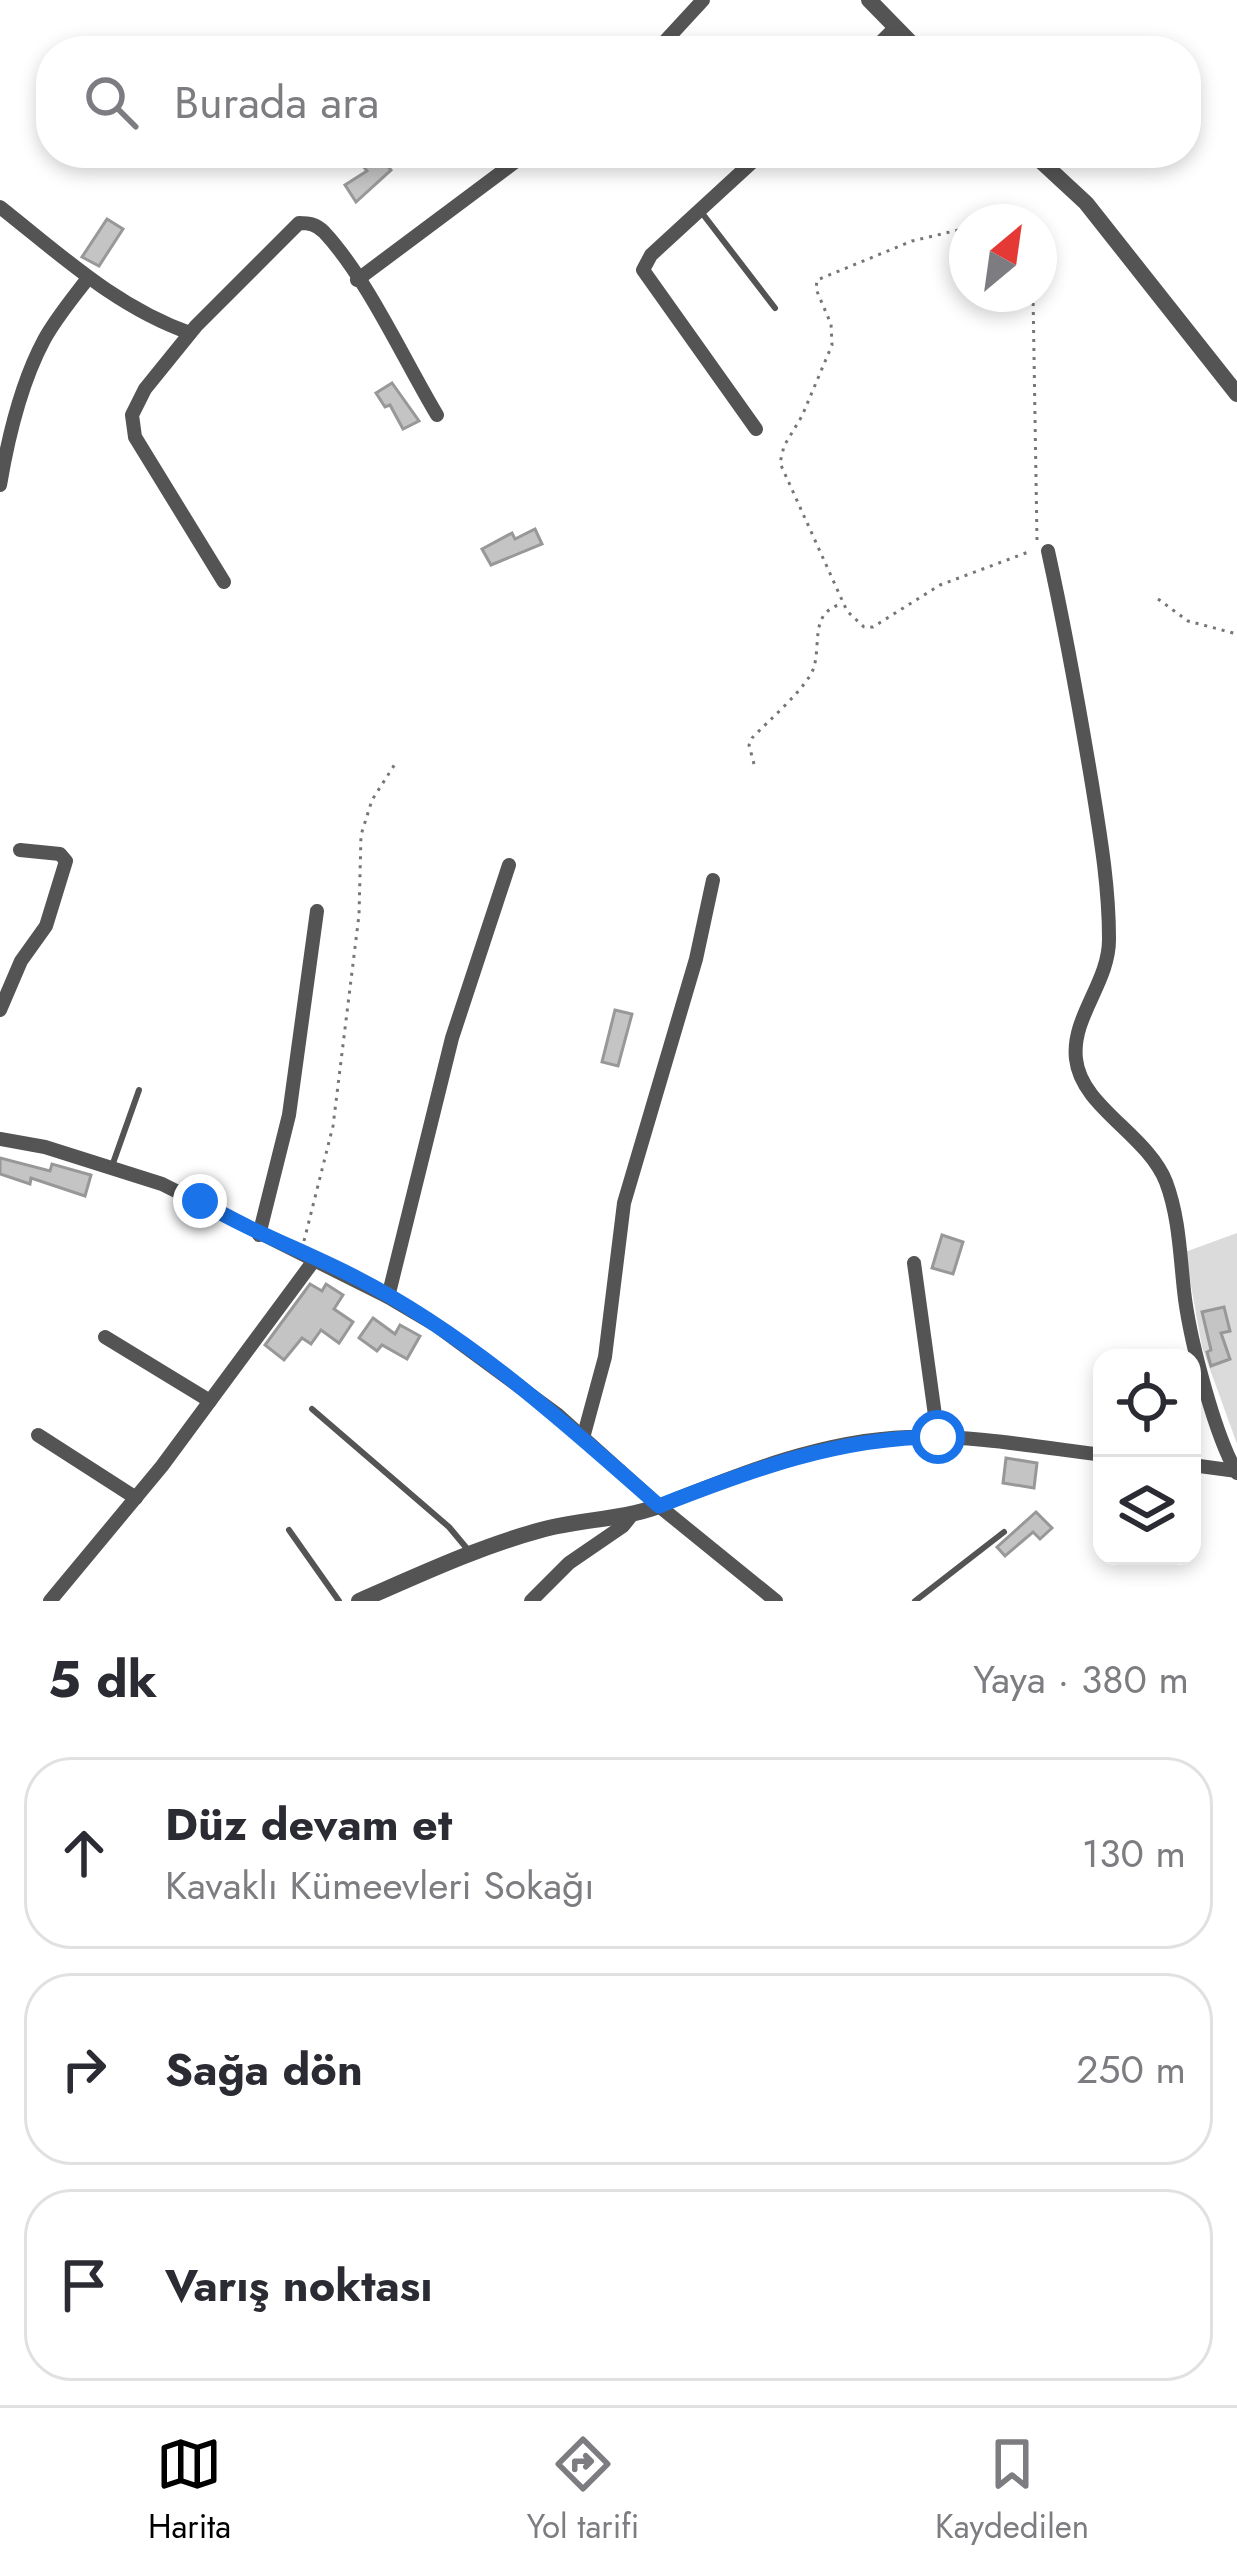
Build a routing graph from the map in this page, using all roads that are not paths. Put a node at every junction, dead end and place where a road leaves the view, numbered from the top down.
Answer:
1 (704, 0) edge
2 (869, 0) edge
3 (894, 29) junction
4 (670, 36) edge
5 (887, 36) edge
6 (902, 36) edge
7 (507, 168) edge
8 (746, 168) edge
9 (1049, 168) edge
10 (0, 207) edge
11 (700, 210) junction
12 (88, 278) junction
13 (357, 280) junction
14 (775, 308) dead end
15 (190, 333) junction
16 (1237, 394) edge
17 (437, 415) dead end
18 (756, 429) dead end
19 (0, 485) edge
20 (1048, 550) dead end
21 (224, 582) dead end
22 (20, 850) dead end
23 (509, 865) dead end
24 (713, 880) dead end
25 (317, 911) dead end
26 (0, 1010) edge
27 (139, 1090) dead end
28 (0, 1139) edge
29 (112, 1166) junction
30 (259, 1235) junction
31 (308, 1256) junction
32 (914, 1263) dead end
33 (388, 1297) junction
34 (105, 1337) dead end
35 (211, 1401) junction
36 (312, 1409) dead end
37 (38, 1435) dead end
38 (938, 1437) junction
39 (583, 1438) junction
40 (1093, 1454) edge
41 (1201, 1467) edge
42 (1236, 1471) edge
43 (136, 1498) junction
44 (659, 1506) junction
45 (631, 1516) junction
46 (289, 1530) dead end
47 (1004, 1532) dead end
48 (470, 1554) junction
49 (50, 1601) edge
50 (339, 1601) edge
51 (359, 1601) edge
52 (530, 1601) edge
53 (776, 1601) edge
54 (915, 1601) edge

1 - 4 street
2 - 3 street
3 - 5 street
3 - 6 street
7 - 13 street
8 - 11 street
9 - 16 street
10 - 12 street
11 - 14 lane
11 - 18 street
12 - 15 street
12 - 19 street
13 - 15 street
13 - 17 street
15 - 21 street
20 - 42 street
22 - 26 street
23 - 33 street
24 - 39 street
25 - 30 street
27 - 29 lane
28 - 29 street
29 - 30 street
30 - 31 street
31 - 33 street
31 - 35 street
32 - 38 street
33 - 39 street
34 - 35 street
35 - 43 street
36 - 48 lane
37 - 43 street
38 - 40 street
38 - 44 street
39 - 44 street
41 - 42 street
43 - 49 street
44 - 45 street
44 - 53 street
45 - 48 street
45 - 52 street
46 - 50 lane
47 - 54 lane
48 - 51 street

